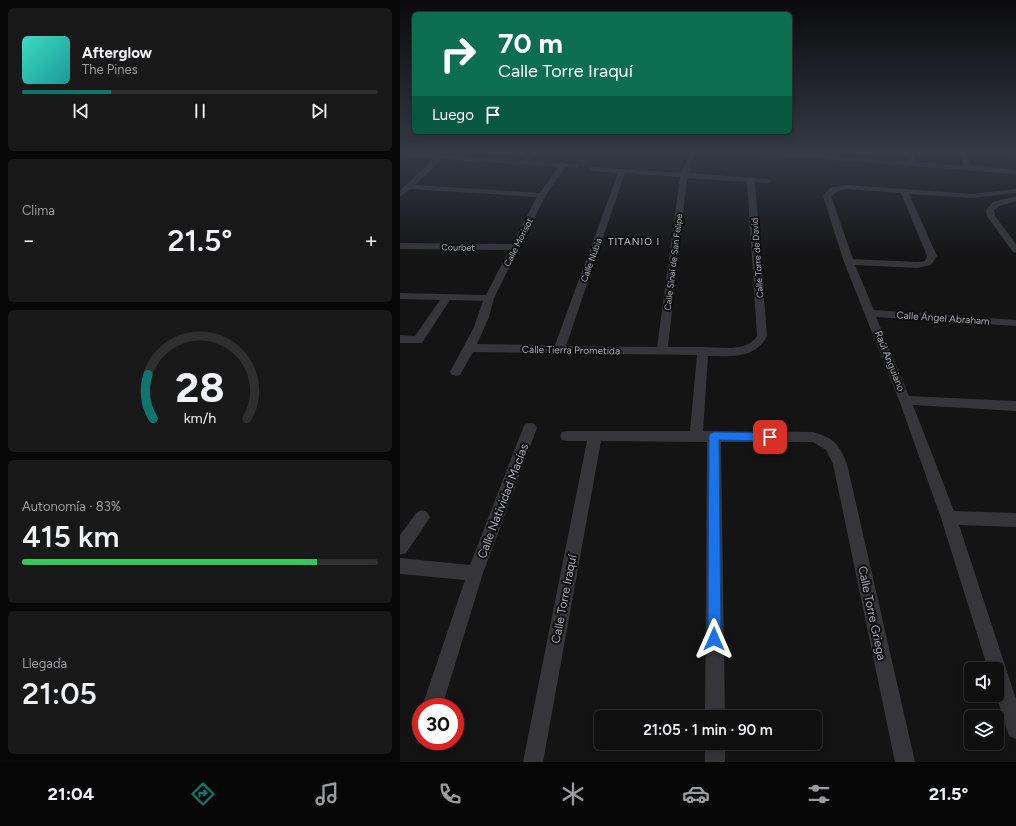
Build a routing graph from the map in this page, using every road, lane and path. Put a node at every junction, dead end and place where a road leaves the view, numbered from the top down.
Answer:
1 (408, 187) joint
2 (548, 187) edge
3 (616, 187) edge
4 (683, 187) edge
5 (751, 187) edge
6 (1016, 191) edge
7 (904, 192) junction
8 (400, 195) edge
9 (542, 195) junction
10 (972, 196) junction
11 (1016, 198) edge
12 (990, 210) junction
13 (400, 246) edge
14 (515, 247) junction
15 (1016, 250) edge
16 (849, 262) junction
17 (400, 296) edge
18 (446, 298) junction
19 (489, 298) junction
20 (870, 313) junction
21 (1016, 323) edge
22 (762, 336) joint
23 (400, 339) edge
24 (470, 348) junction
25 (559, 349) junction
26 (662, 351) junction
27 (703, 352) junction
28 (456, 372) dead end
29 (905, 400) junction
30 (1016, 406) edge
31 (530, 428) dead end
32 (567, 436) dead end
33 (595, 436) junction
34 (696, 436) junction
35 (714, 436) junction
36 (422, 517) dead end
37 (949, 518) junction
38 (1016, 520) edge
39 (400, 548) edge
40 (400, 566) edge
41 (475, 574) junction
42 (995, 662) edge
43 (1004, 691) edge
44 (435, 698) edge
45 (715, 710) edge
46 (1016, 729) edge
47 (715, 750) edge
48 (533, 762) edge
49 (715, 762) edge
50 (905, 762) edge

1 - 8 street
1 - 9 street
2 - 9 street, Calle Morisot
3 - 25 street, Calle Nubia
4 - 26 street, Calle Sinaí de San Felipe
5 - 22 street, Calle Torre de David
6 - 10 street, Raúl Anguiano
7 - 10 street, Raúl Anguiano
7 - 16 street, Raúl Anguiano
7 - 16 street
9 - 14 street, Calle Morisot
10 - 12 street
11 - 12 street
12 - 15 street
13 - 14 street, Courbet
14 - 19 street, Calle Morisot
16 - 20 street, Raúl Anguiano
17 - 18 street
18 - 19 street
18 - 23 street
19 - 24 street
20 - 21 street, Calle Ángel Abraham
20 - 29 street, Raúl Anguiano
22 - 27 street, Calle Tierra Prometida
24 - 25 street, Calle Tierra Prometida
24 - 28 street
25 - 26 street, Calle Tierra Prometida
26 - 27 street, Calle Tierra Prometida
27 - 34 street
29 - 30 street
29 - 37 street, Raúl Anguiano
31 - 41 street, Calle Natividad Macías
32 - 33 street
33 - 34 street
33 - 48 street, Calle Torre Iraquí
34 - 35 street
35 - 45 street
35 - 50 street, Calle Torre Griega
36 - 39 street
37 - 38 street
37 - 42 street, Raúl Anguiano
40 - 41 street
41 - 44 street, Calle Natividad Macías
43 - 46 street, Raúl Anguiano
47 - 49 street

